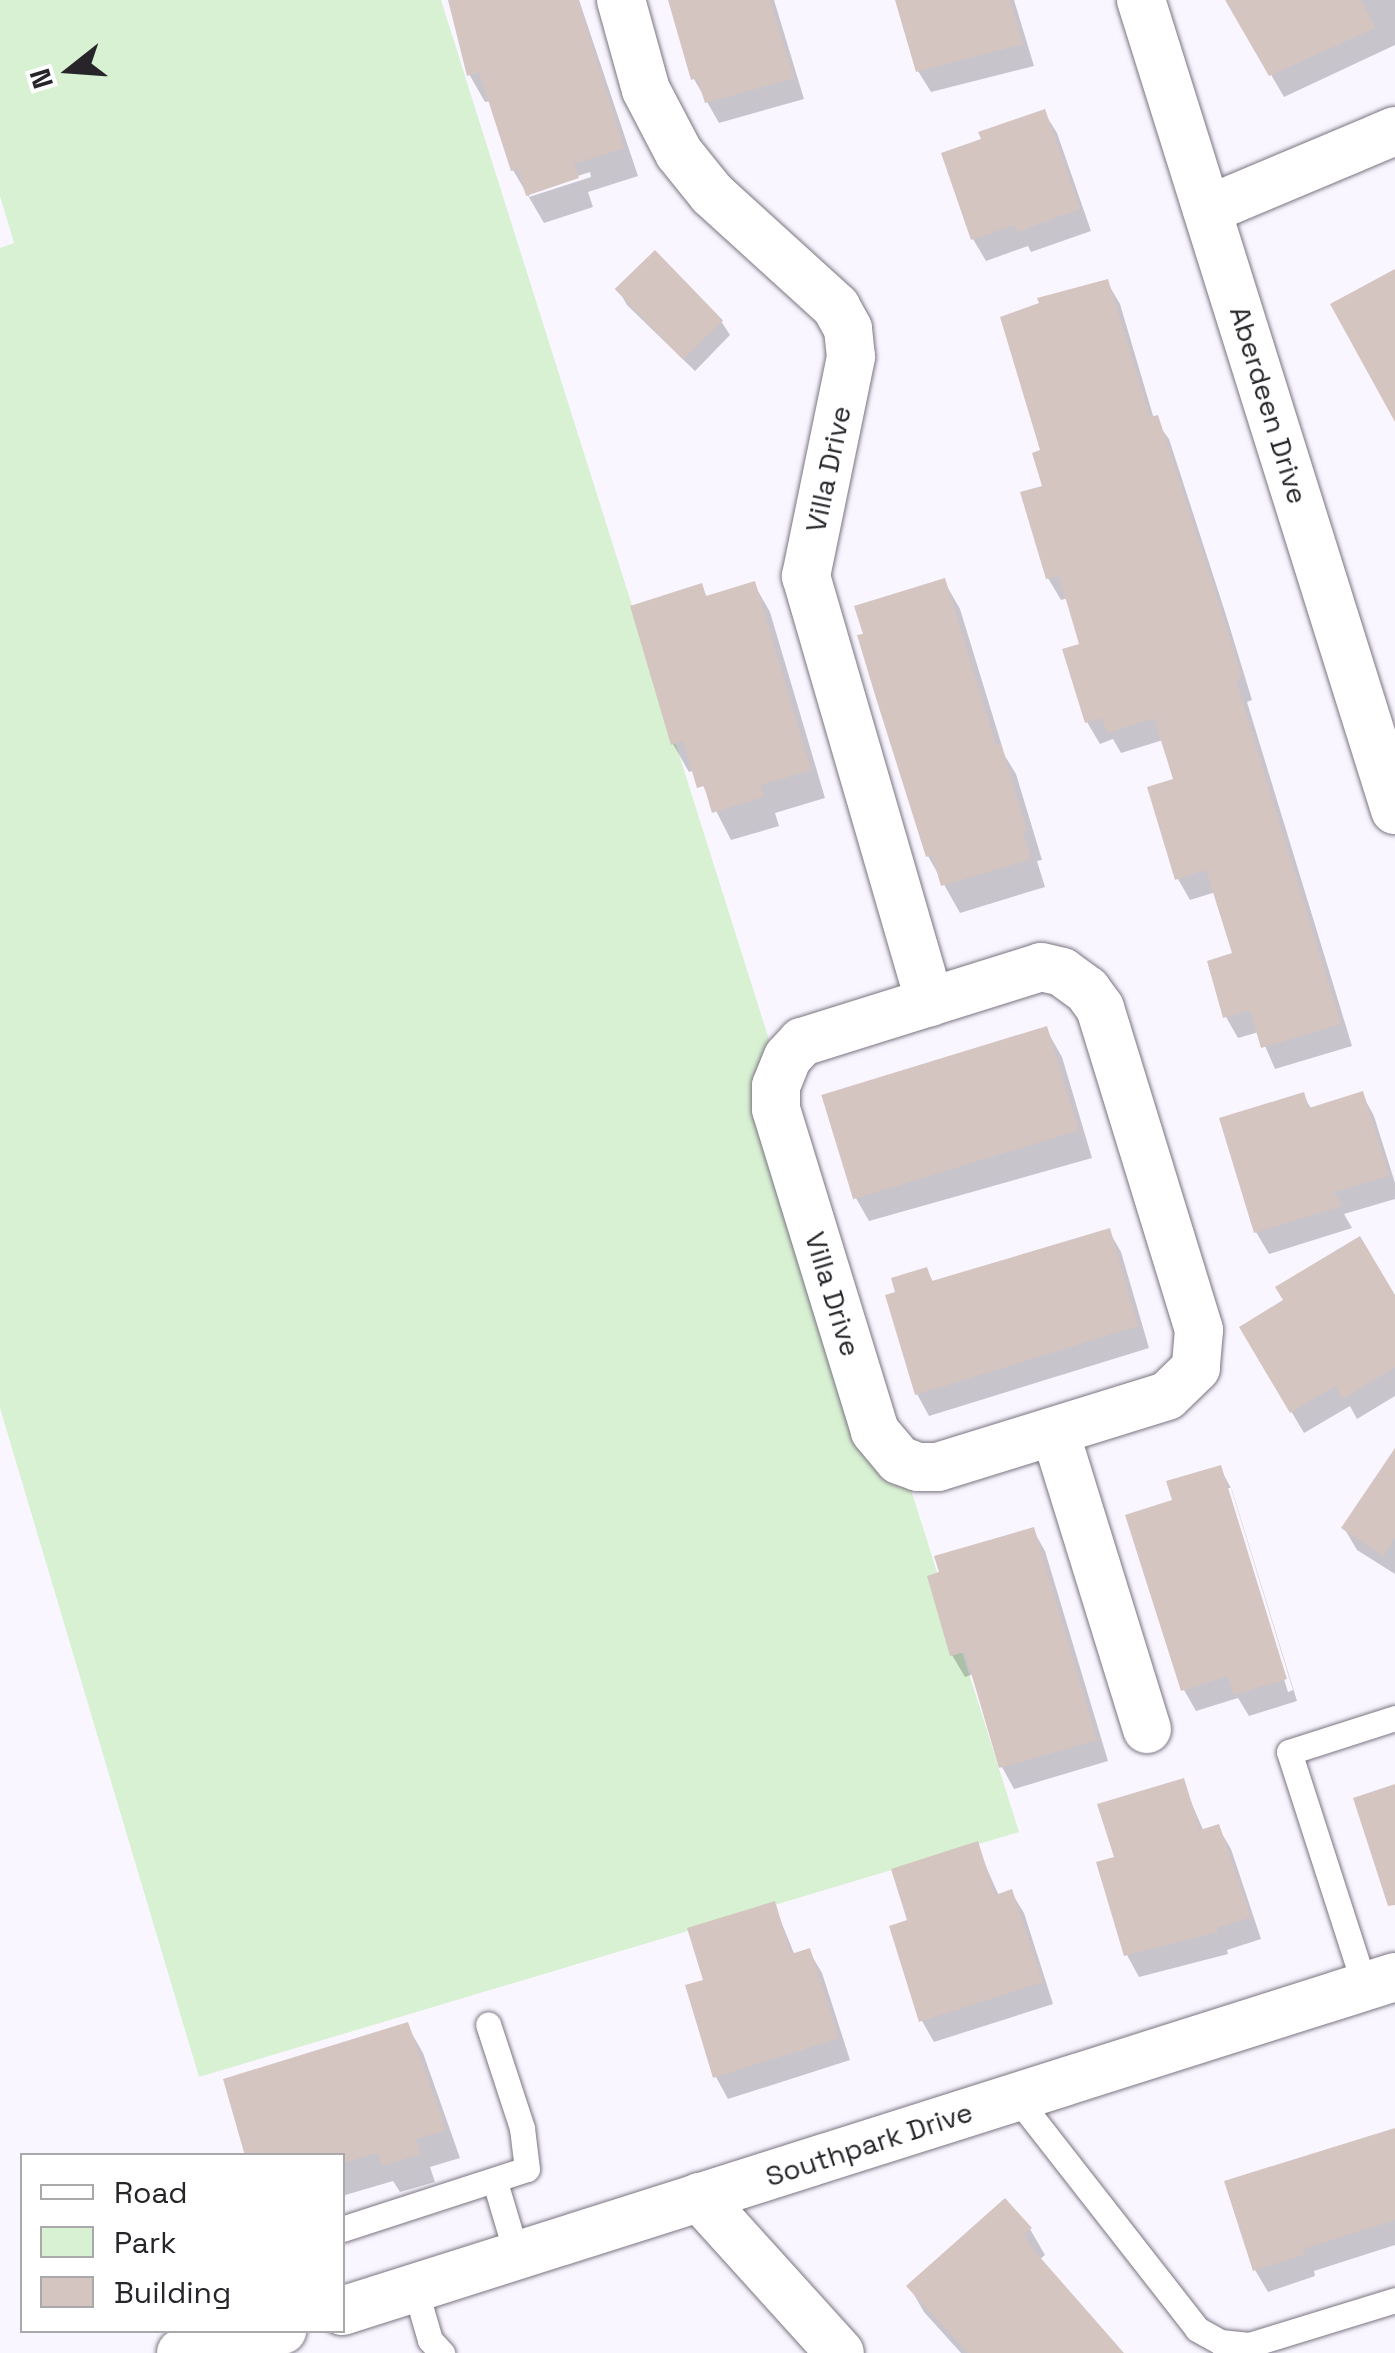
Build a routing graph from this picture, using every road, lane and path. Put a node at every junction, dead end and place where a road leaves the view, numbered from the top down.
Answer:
1 (621, 0) edge
2 (1141, 0) edge
3 (1395, 131) edge
4 (1208, 210) junction
5 (1391, 779) edge
6 (930, 1002) junction
7 (1055, 1432) junction
8 (1395, 1718) edge
9 (1147, 1729) dead end
10 (1380, 1982) edge
11 (488, 2024) dead end
12 (1016, 2097) junction
13 (496, 2182) junction
14 (700, 2198) junction
15 (345, 2228) edge
16 (517, 2256) junction
17 (416, 2288) junction
18 (1395, 2300) edge
19 (345, 2310) edge
20 (269, 2333) edge
21 (181, 2353) edge
22 (442, 2353) edge
23 (840, 2353) edge

1 - 6 street, Villa Drive
2 - 4 street, Aberdeen Drive
3 - 4 street
4 - 5 street, Aberdeen Drive
6 - 7 street, Villa Drive
6 - 7 street, Villa Drive
7 - 9 street
8 - 10 lane
10 - 12 street, Southpark Drive
11 - 13 lane
12 - 14 street, Southpark Drive
12 - 18 lane
13 - 15 lane
13 - 16 lane
14 - 16 street, Southpark Drive
14 - 23 street
16 - 17 street, Southpark Drive
17 - 19 street, Southpark Drive
17 - 22 lane
20 - 21 street

